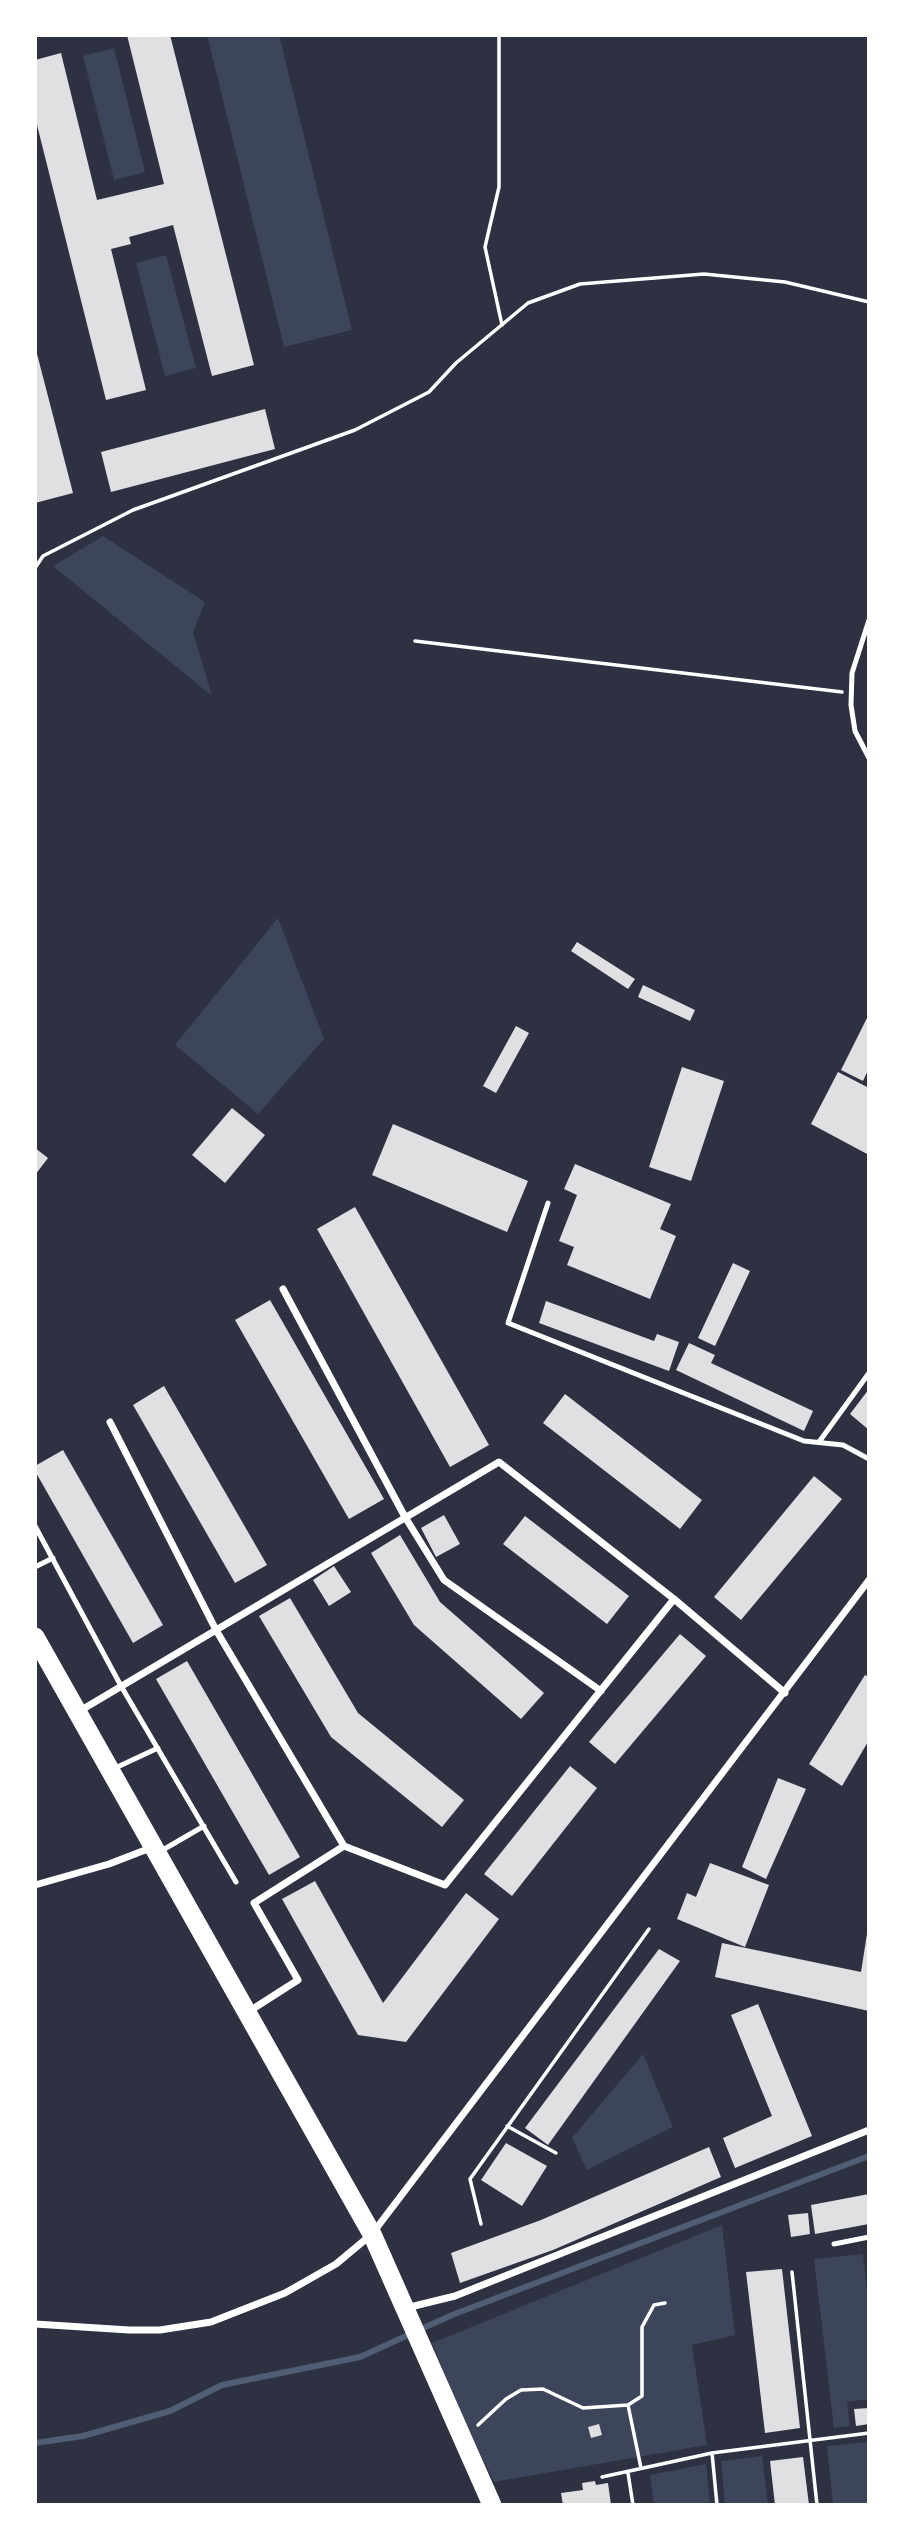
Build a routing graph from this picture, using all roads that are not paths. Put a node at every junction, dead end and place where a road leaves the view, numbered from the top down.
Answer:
1 (869, 620) edge
2 (869, 758) edge
3 (548, 1203) dead end
4 (283, 1289) dead end
5 (869, 1373) edge
6 (110, 1422) dead end
7 (819, 1442) junction
8 (869, 1459) edge
9 (405, 1517) junction
10 (35, 1525) edge
11 (53, 1558) junction
12 (35, 1567) edge
13 (869, 1580) edge
14 (674, 1599) junction
15 (216, 1630) junction
16 (35, 1637) edge
17 (121, 1686) junction
18 (601, 1691) junction
19 (785, 1693) junction
20 (78, 1712) junction
21 (158, 1748) junction
22 (110, 1770) junction
23 (204, 1826) junction
24 (344, 1846) junction
25 (155, 1850) junction
26 (236, 1882) dead end
27 (35, 1885) edge
28 (247, 2013) junction
29 (869, 2130) edge
30 (372, 2234) junction
31 (869, 2236) edge
32 (834, 2244) dead end
33 (405, 2309) junction
34 (35, 2324) edge
35 (492, 2505) edge

1 - 2 lane
3 - 7 lane
4 - 9 street
5 - 7 lane
6 - 15 street
7 - 8 lane
9 - 14 street
9 - 15 street
9 - 18 street
10 - 11 lane
11 - 12 lane
11 - 17 lane
13 - 19 street
14 - 18 street
14 - 19 street
15 - 17 street
15 - 24 street
16 - 20 highway
17 - 20 street
17 - 21 lane
18 - 24 street
19 - 30 street
20 - 22 highway
21 - 22 lane
21 - 23 lane
22 - 25 highway
23 - 25 lane
23 - 26 lane
24 - 28 street
25 - 27 street
25 - 28 highway
28 - 30 highway
29 - 33 street
30 - 33 highway
30 - 34 street
31 - 32 lane
33 - 35 highway

